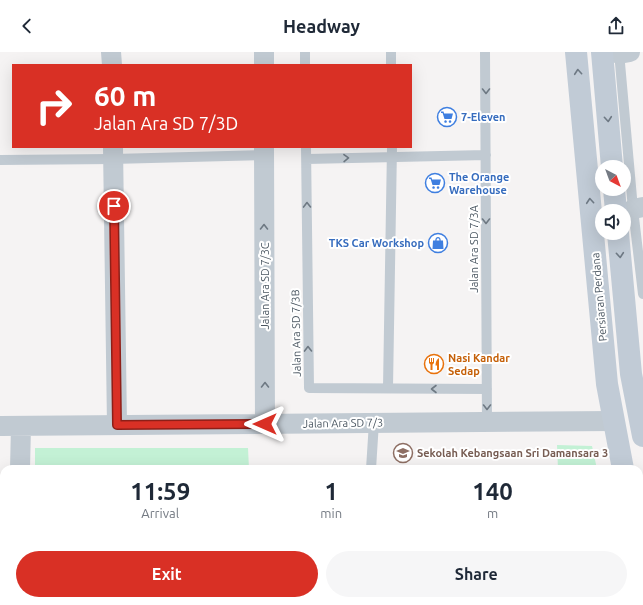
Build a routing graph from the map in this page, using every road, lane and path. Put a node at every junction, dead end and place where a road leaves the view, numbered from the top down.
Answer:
1 (111, 52) edge
2 (264, 52) edge
3 (305, 52) edge
4 (391, 52) edge
5 (485, 52) edge
6 (576, 52) edge
7 (618, 53) edge
8 (112, 64) edge
9 (264, 64) edge
10 (305, 64) edge
11 (391, 64) edge
12 (306, 148) edge
13 (264, 151) edge
14 (393, 152) edge
15 (113, 153) edge
16 (486, 155) junction
17 (307, 159) junction
18 (0, 160) edge
19 (612, 160) edge
20 (620, 196) edge
21 (627, 204) edge
22 (631, 204) edge
23 (631, 209) edge
24 (619, 240) edge
25 (622, 276) junction
26 (643, 294) edge
27 (388, 388) junction
28 (487, 389) junction
29 (614, 421) junction
30 (374, 422) junction
31 (487, 423) junction
32 (265, 424) junction
33 (117, 425) junction
34 (0, 426) edge
35 (21, 426) junction
36 (643, 436) edge
37 (20, 465) edge
38 (371, 465) edge
39 (622, 465) edge
40 (634, 465) edge

1 - 8 street
2 - 9 street
3 - 10 lane
4 - 11 lane
5 -> 16 lane, Jalan Ara SD 7/3A
29 -> 6 main road, Persiaran Perdana
7 -> 19 main road
7 - 22 lane
12 - 17 lane, Jalan Ara SD 7/3B
13 - 15 lane
32 -> 13 street, Jalan Ara SD 7/3C
14 - 16 lane
17 -> 14 lane
14 - 27 lane
15 - 18 lane
15 - 33 street
16 -> 28 lane, Jalan Ara SD 7/3A
27 -> 17 lane, Jalan Ara SD 7/3B
20 - 21 main road
23 - 26 lane
24 -> 25 main road
25 - 29 main road
25 - 36 main road
28 -> 27 lane, Jalan Ara SD 7/3B
28 -> 31 lane, Jalan Ara SD 7/3A
29 - 31 street, Jalan Ara SD 7/3
29 - 39 main road, Persiaran Perdana
29 - 40 main road
30 - 31 street, Jalan Ara SD 7/3
30 - 32 street, Jalan Ara SD 7/3
30 - 38 lane
32 - 33 street, Jalan Ara SD 7/3
33 - 35 street, Jalan Ara SD 7/3
34 - 35 street, Jalan Ara SD 7/3
35 - 37 street

